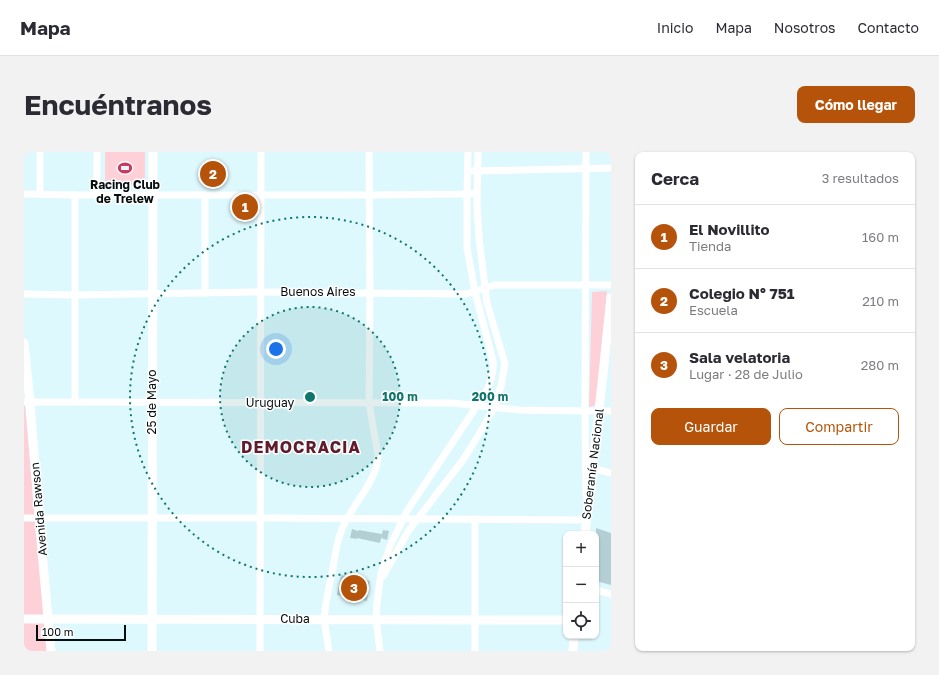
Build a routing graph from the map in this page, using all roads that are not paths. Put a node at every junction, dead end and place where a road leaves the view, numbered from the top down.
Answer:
1 (40, 152) edge
2 (97, 152) edge
3 (153, 152) edge
4 (261, 152) edge
5 (369, 152) edge
6 (468, 152) edge
7 (478, 152) edge
8 (586, 152) edge
9 (586, 168) junction
10 (611, 168) edge
11 (467, 171) junction
12 (478, 171) junction
13 (477, 192) junction
14 (24, 194) edge
15 (40, 194) junction
16 (467, 194) junction
17 (75, 195) junction
18 (97, 195) junction
19 (152, 195) junction
20 (204, 195) junction
21 (262, 195) junction
22 (370, 195) junction
23 (586, 286) junction
24 (611, 286) edge
25 (485, 287) junction
26 (261, 292) junction
27 (475, 292) junction
28 (205, 293) junction
29 (370, 293) junction
30 (24, 294) edge
31 (152, 294) junction
32 (75, 295) junction
33 (611, 298) edge
34 (24, 343) edge
35 (27, 402) edge
36 (75, 402) junction
37 (152, 403) junction
38 (261, 403) junction
39 (368, 403) junction
40 (478, 405) junction
41 (494, 407) junction
42 (585, 411) junction
43 (599, 411) junction
44 (611, 411) edge
45 (592, 468) junction
46 (611, 473) edge
47 (152, 517) junction
48 (24, 518) edge
49 (39, 518) junction
50 (260, 518) junction
51 (347, 518) junction
52 (403, 518) junction
53 (416, 519) junction
54 (475, 519) junction
55 (586, 520) junction
56 (585, 531) edge
57 (379, 583) junction
58 (599, 591) edge
59 (611, 594) edge
60 (24, 619) edge
61 (49, 619) junction
62 (152, 619) junction
63 (260, 619) junction
64 (324, 619) junction
65 (376, 619) junction
66 (475, 620) junction
67 (563, 620) edge
68 (574, 639) edge
69 (52, 651) edge
70 (152, 651) edge
71 (260, 651) edge
72 (329, 651) edge
73 (380, 651) edge
74 (475, 651) edge
75 (573, 651) edge

1 - 15 street
2 - 18 street
3 - 19 street, 25 de Mayo
4 - 21 street
5 - 22 street
6 - 11 street
7 - 12 street
8 - 9 street
9 - 10 street
9 - 12 street
9 - 23 street
11 - 12 street
11 - 16 street
12 - 13 street
13 - 16 street
13 - 25 street
14 - 15 street
15 - 17 street
16 - 22 street
16 - 27 street
17 - 18 street
17 - 32 street
18 - 19 street
19 - 20 street
19 - 31 street, 25 de Mayo
20 - 21 street
20 - 28 street
21 - 22 street
21 - 26 street
22 - 29 street
23 - 24 street, Buenos Aires
23 - 25 street, Buenos Aires
23 - 42 street
25 - 27 street, Buenos Aires
25 - 41 street
26 - 28 street, Buenos Aires
26 - 29 street, Buenos Aires
26 - 38 street
27 - 29 street, Buenos Aires
27 - 40 street
28 - 31 street, Buenos Aires
29 - 39 street
30 - 32 street, Buenos Aires
31 - 32 street, Buenos Aires
31 - 37 street, 25 de Mayo
32 - 36 street
33 - 43 street, Soberanía Nacional
34 - 35 street, Avenida Rawson
35 - 36 street, Uruguay
35 - 49 street, Avenida Rawson
36 - 37 street, Uruguay
37 - 38 street, Uruguay
37 - 47 street, 25 de Mayo
38 - 39 street, Uruguay
38 - 50 street
39 - 40 street, Uruguay
39 - 51 street
40 - 41 street, Uruguay
40 - 52 street
41 - 42 street, Uruguay
41 - 53 street
42 - 43 street, Uruguay
42 - 55 street
43 - 44 street, Uruguay
43 - 45 street, Soberanía Nacional
45 - 46 street
45 - 55 street, Soberanía Nacional
47 - 49 street
47 - 50 street
47 - 62 street, 25 de Mayo
48 - 49 street
49 - 61 street, Avenida Rawson
50 - 51 street
50 - 63 street
51 - 52 street
51 - 64 street
52 - 53 street
52 - 57 street
53 - 54 street
53 - 57 street
54 - 55 street
54 - 66 street
55 - 56 street, Soberanía Nacional
57 - 65 street
58 - 59 street
60 - 61 street, Cuba
61 - 62 street, Cuba
61 - 69 street, Avenida Rawson
62 - 63 street, Cuba
62 - 70 street, 25 de Mayo
63 - 64 street, Cuba
63 - 71 street
64 - 65 street, Cuba
64 - 72 street
65 - 66 street, Cuba
65 - 73 street
66 - 67 street, Cuba
66 - 74 street
68 - 75 street

